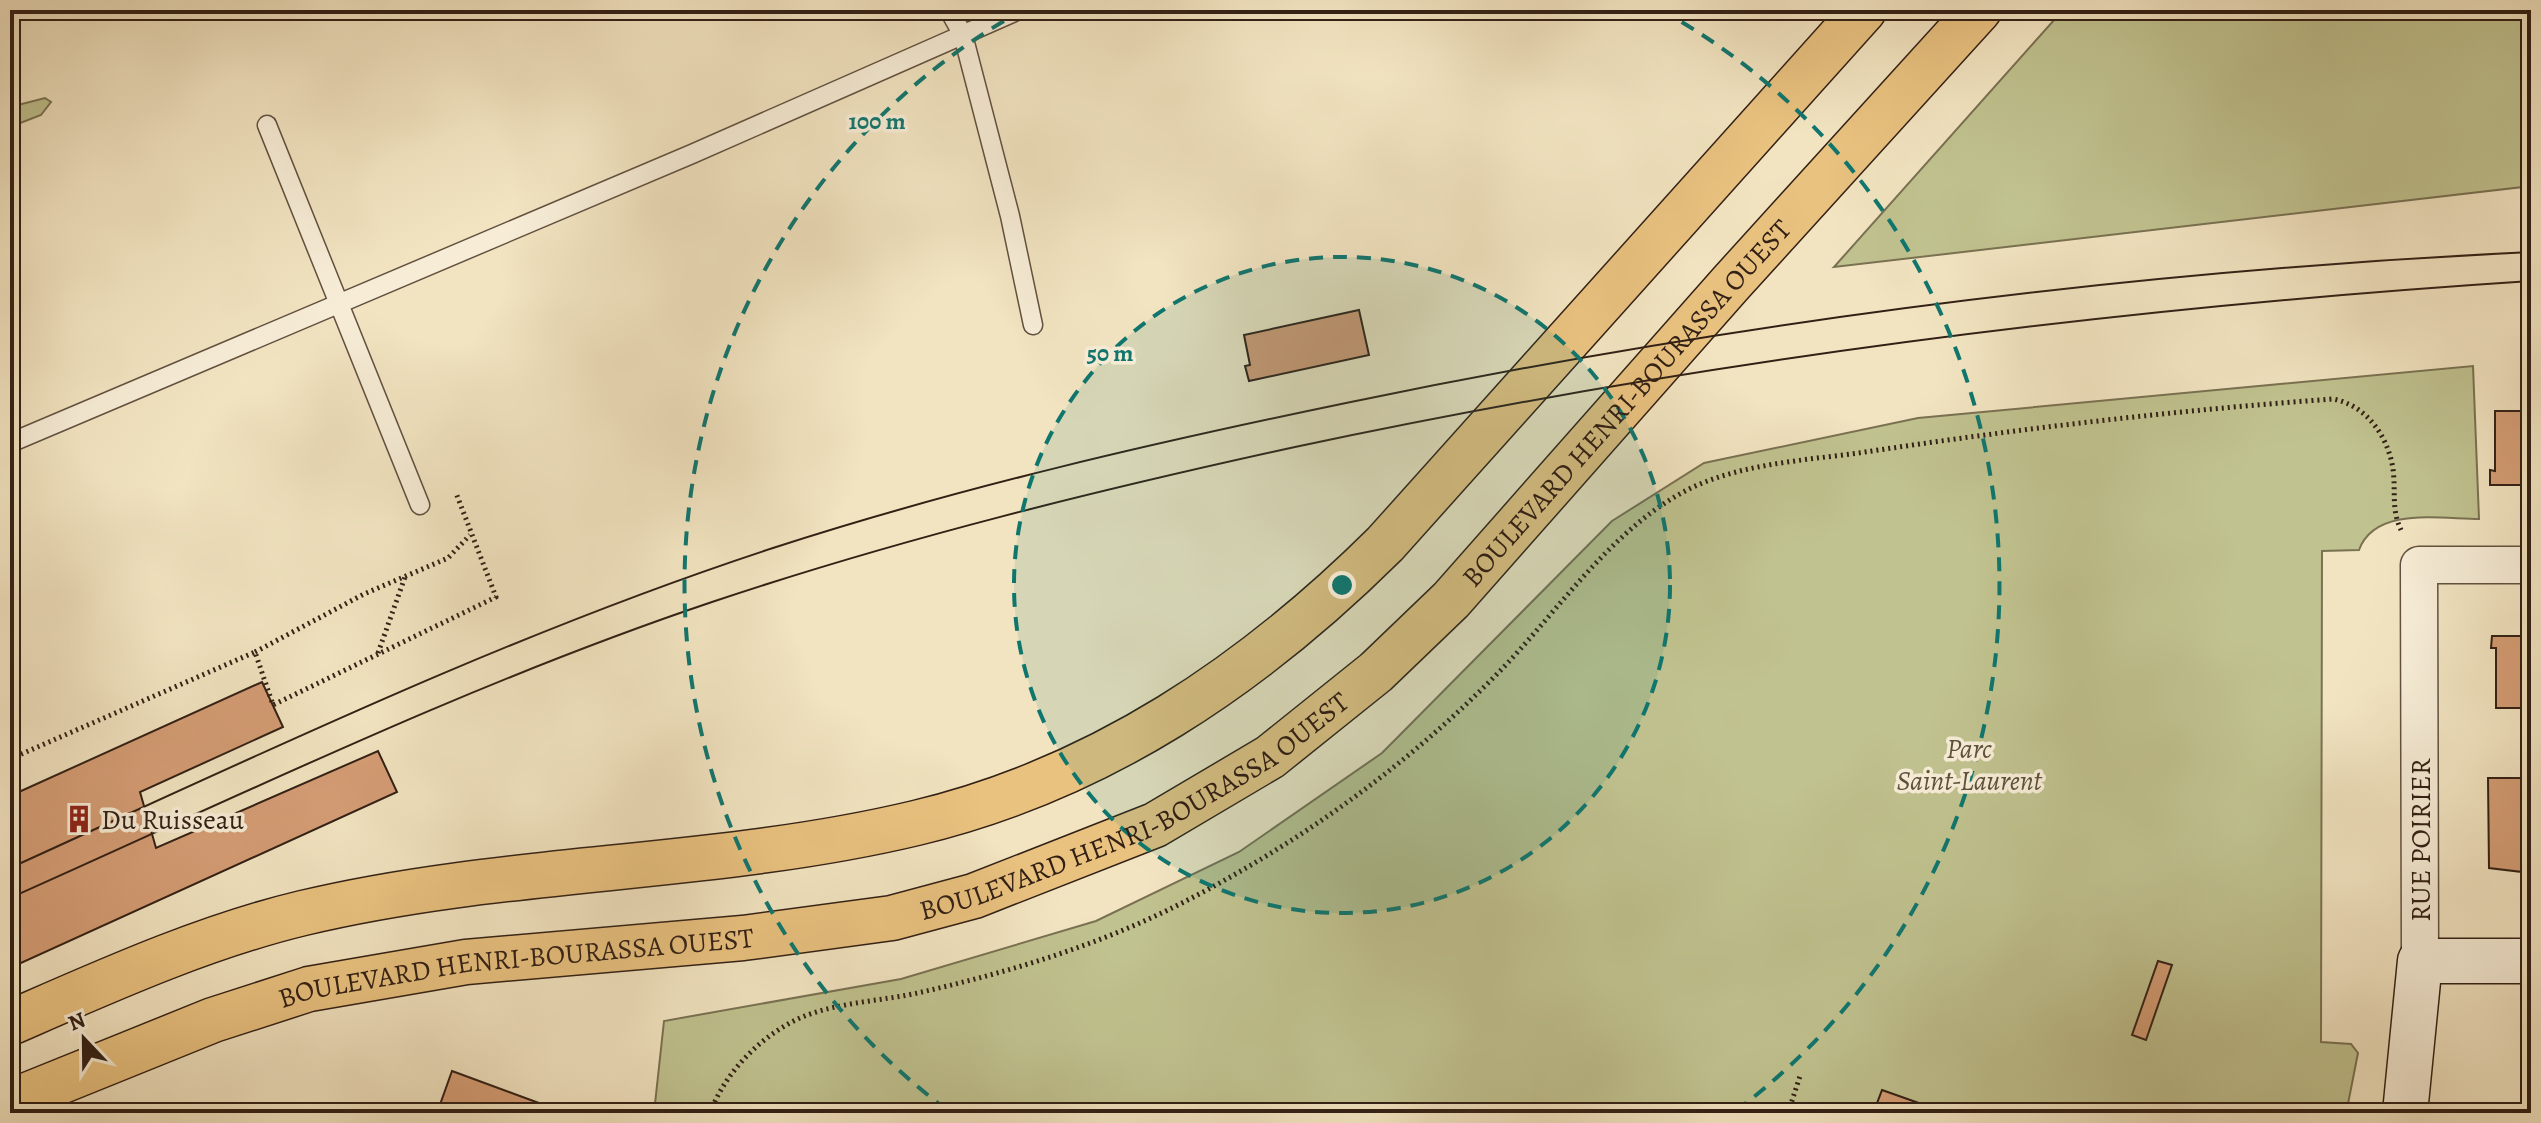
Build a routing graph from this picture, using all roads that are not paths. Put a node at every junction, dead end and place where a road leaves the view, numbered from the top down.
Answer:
1 (949, 10) edge
2 (1019, 10) edge
3 (1864, 10) edge
4 (1979, 10) edge
5 (963, 35) junction
6 (267, 125) dead end
7 (339, 304) junction
8 (1033, 325) dead end
9 (10, 443) edge
10 (420, 505) dead end
11 (2531, 565) edge
12 (2420, 961) junction
13 (2531, 961) edge
14 (10, 1023) edge
15 (10, 1102) edge
16 (2405, 1113) edge

1 - 5 lane
2 - 5 lane
3 - 14 main road, BOULEVARD HENRI-BOURASSA OUEST
4 - 15 main road, BOULEVARD HENRI-BOURASSA OUEST
5 - 7 lane
5 - 8 lane
6 - 7 lane
7 - 9 lane
7 - 10 lane
11 - 12 street, RUE POIRIER
12 - 13 street
12 - 16 street, RUE POIRIER

